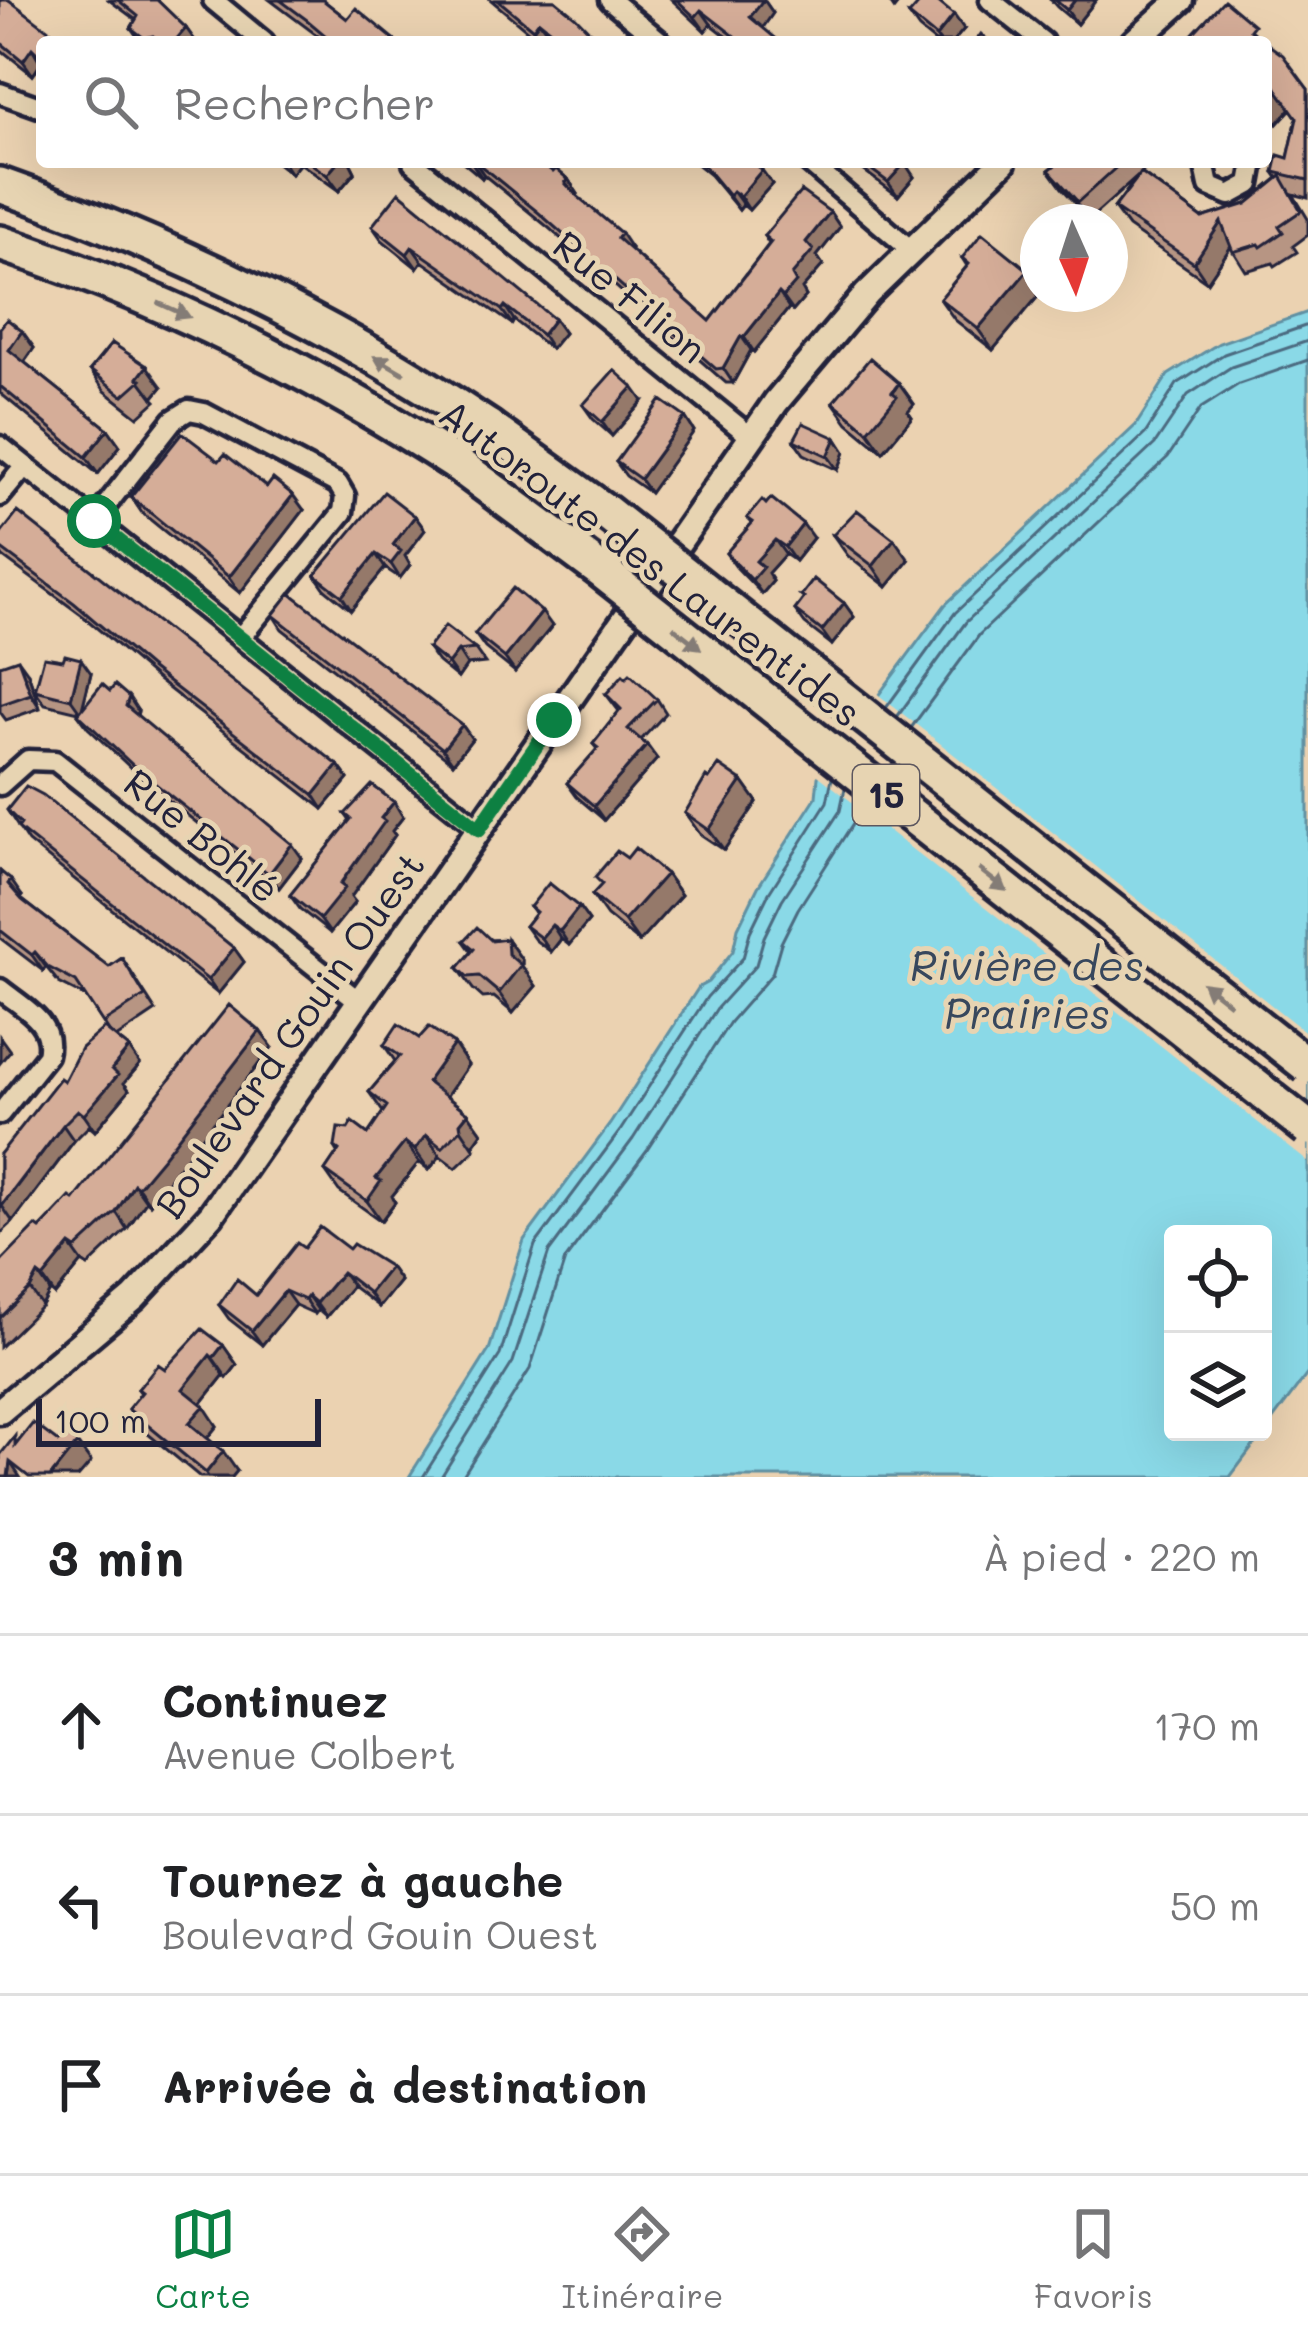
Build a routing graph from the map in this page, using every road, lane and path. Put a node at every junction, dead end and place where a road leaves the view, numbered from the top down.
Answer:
1 (213, 0) edge
2 (610, 0) edge
3 (990, 0) edge
4 (1180, 0) edge
5 (242, 35) edge
6 (654, 36) edge
7 (1035, 36) edge
8 (1141, 36) edge
9 (0, 93) edge
10 (36, 106) edge
11 (419, 168) edge
12 (815, 168) edge
13 (997, 168) edge
14 (1205, 168) edge
15 (1255, 168) edge
16 (0, 185) edge
17 (0, 243) edge
18 (911, 250) junction
19 (750, 436) junction
20 (0, 446) edge
21 (25, 466) junction
22 (0, 496) edge
23 (94, 521) junction
24 (240, 638) junction
25 (0, 785) edge
26 (479, 829) junction
27 (0, 989) edge
28 (360, 1002) junction
29 (1308, 1066) edge
30 (0, 1114) edge
31 (1308, 1128) edge
32 (0, 1411) edge

1 - 5 street
2 - 6 street
3 - 7 street
4 - 8 street
9 - 10 street
11 - 19 street, Rue Filion
12 - 18 street
13 - 18 street, Boulevard Gouin Ouest
14 - 15 street
29 -> 16 highway, Autoroute des Laurentides / 15, bridge
17 -> 31 highway, Autoroute des Laurentides / 15, bridge
18 - 19 street, Boulevard Gouin Ouest
19 - 26 street, Boulevard Gouin Ouest
20 - 21 street
21 - 22 street
21 - 23 street
23 - 24 street
23 - 24 street
24 - 26 street
25 - 28 street, Rue Bohlé
26 - 28 street, Boulevard Gouin Ouest
27 - 30 street
28 - 32 street, Boulevard Gouin Ouest

